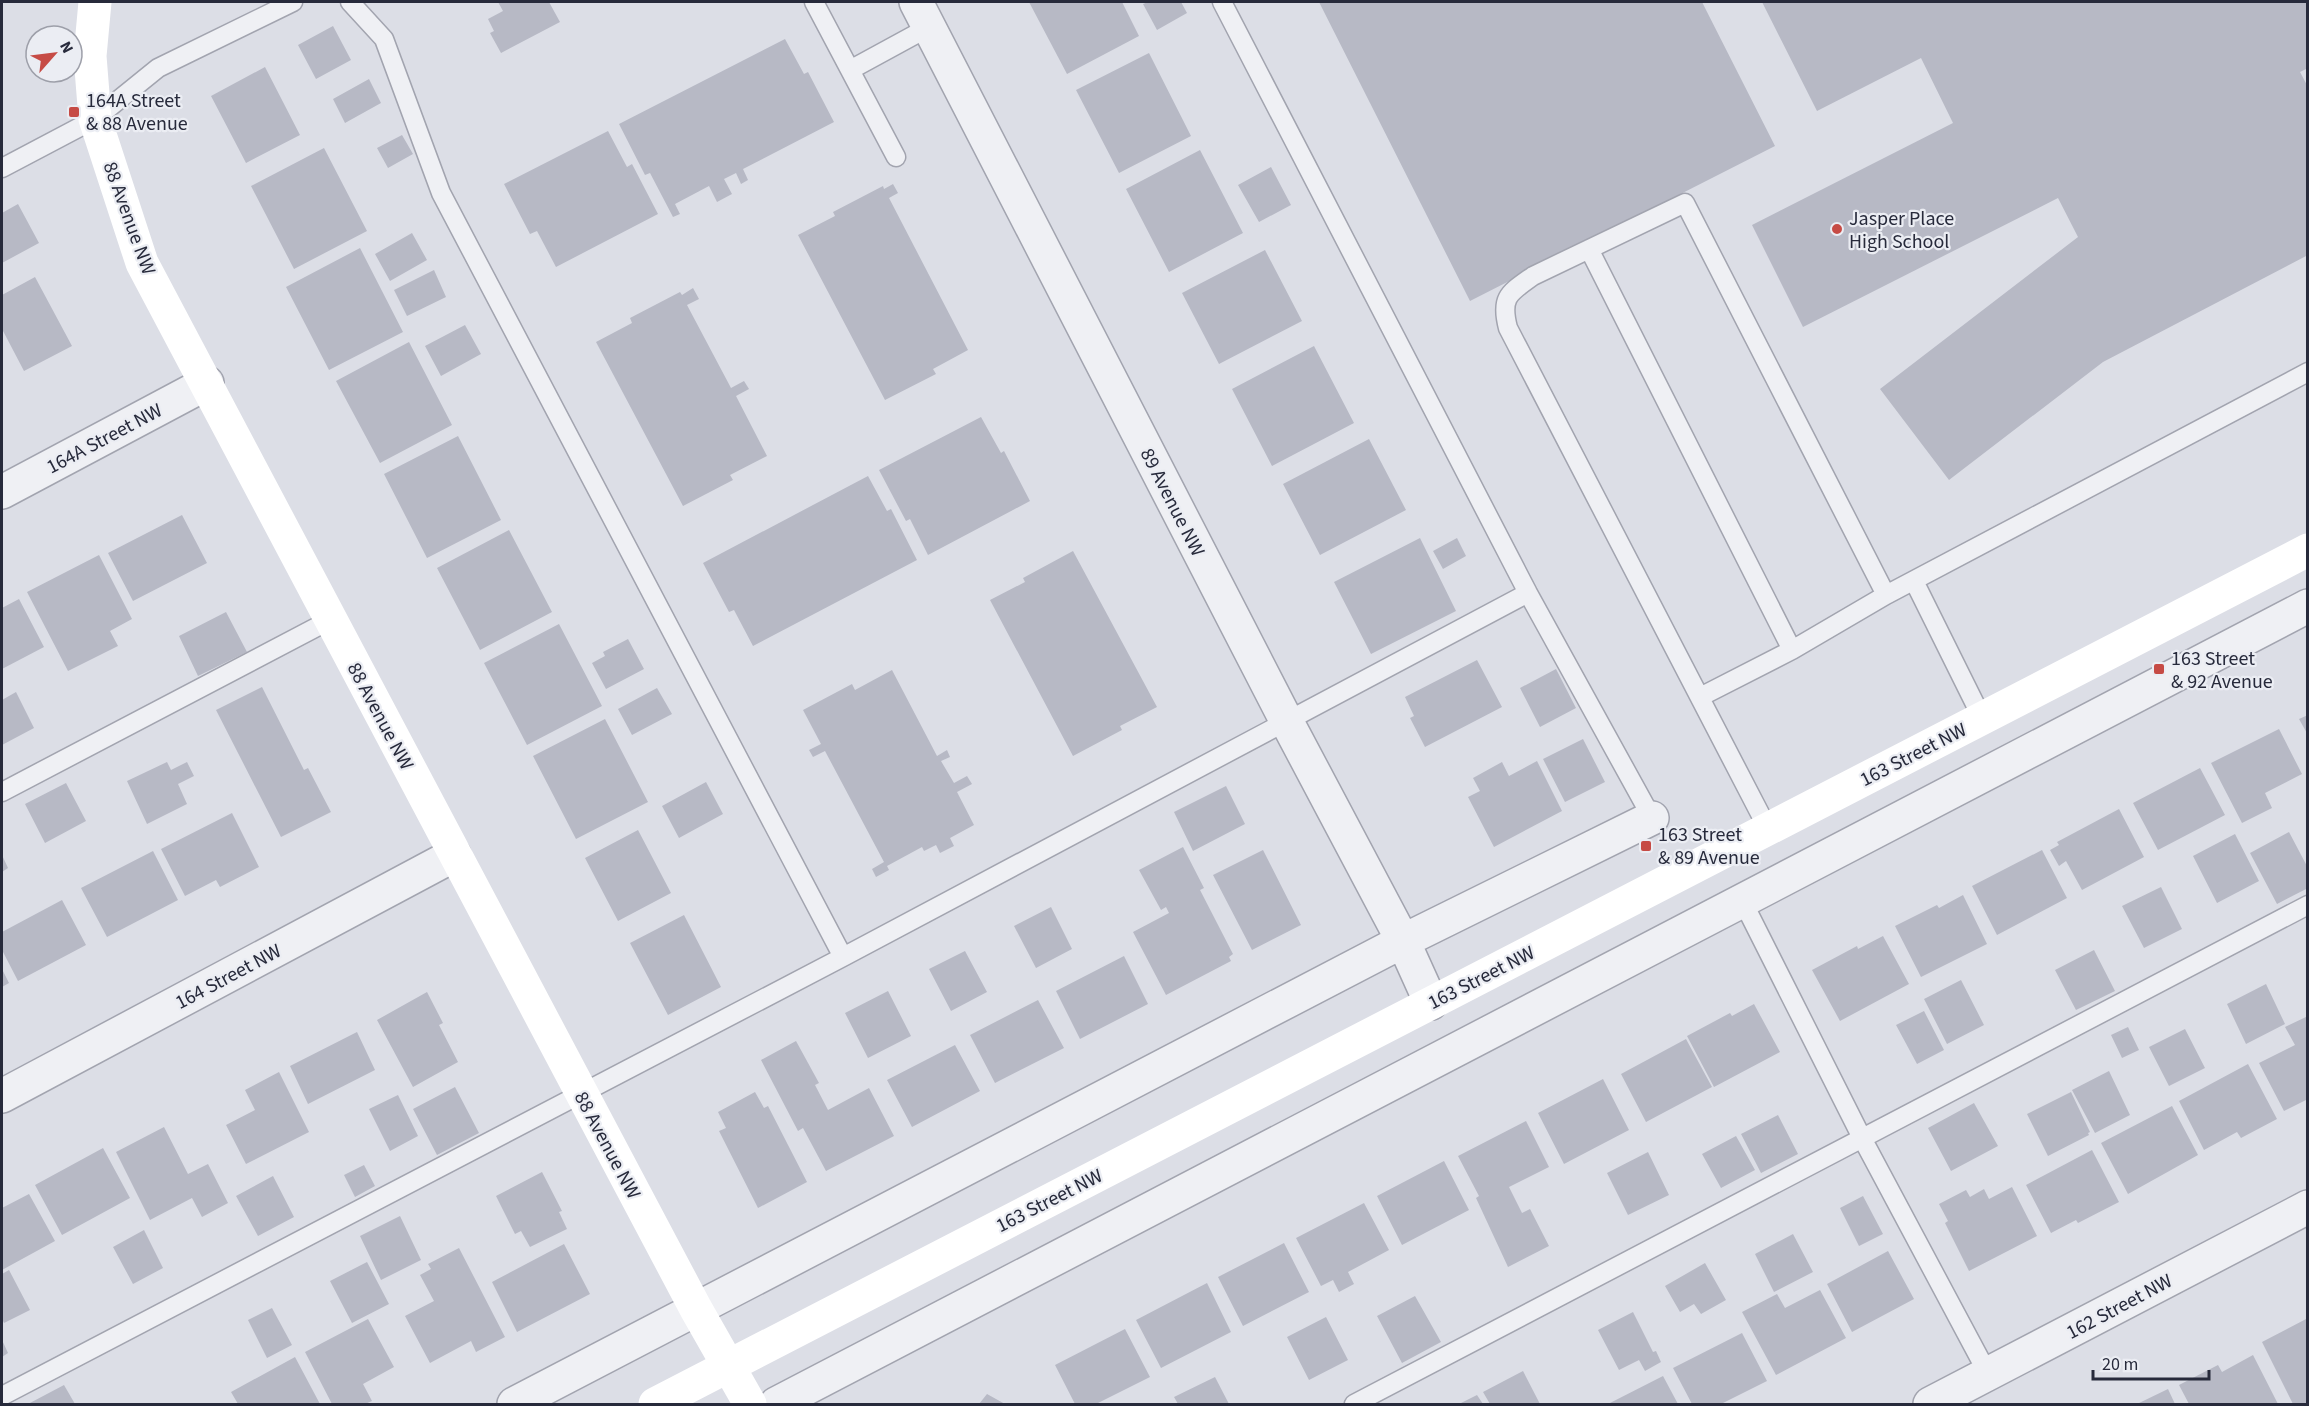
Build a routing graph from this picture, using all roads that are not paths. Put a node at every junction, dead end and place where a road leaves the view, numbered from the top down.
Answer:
1 (95, 2) edge
2 (293, 2) edge
3 (350, 2) edge
4 (814, 2) edge
5 (1221, 2) edge
6 (922, 14) edge
7 (850, 70) junction
8 (94, 119) junction
9 (896, 157) dead end
10 (2, 168) edge
11 (1589, 249) junction
12 (2307, 372) edge
13 (207, 383) junction
14 (2, 492) edge
15 (2307, 550) edge
16 (1914, 581) junction
17 (1528, 593) junction
18 (1886, 595) junction
19 (2307, 606) edge
20 (330, 620) junction
21 (1792, 650) junction
22 (1700, 697) junction
23 (1982, 718) junction
24 (1287, 722) junction
25 (2, 792) edge
26 (1652, 818) joint
27 (1768, 829) junction
28 (454, 855) junction
29 (1742, 900) junction
30 (2307, 905) edge
31 (1403, 941) junction
32 (843, 957) junction
33 (1431, 1003) junction
34 (581, 1094) junction
35 (2, 1096) edge
36 (1863, 1138) junction
37 (2307, 1206) edge
38 (696, 1310) junction
39 (728, 1367) junction
40 (1988, 1374) junction
41 (2, 1396) edge
42 (514, 1404) edge
43 (655, 1404) edge
44 (750, 1404) edge
45 (776, 1404) edge
46 (1354, 1404) edge
47 (1930, 1404) edge

1 - 8 main road, 88 Avenue NW
2 - 8 lane
3 - 32 lane
4 - 7 lane
5 - 17 lane
6 - 7 lane
6 - 24 street, 89 Avenue NW
7 - 9 lane
8 - 10 lane
8 - 13 main road, 88 Avenue NW
11 - 18 lane
11 - 21 lane
11 - 22 lane
12 - 16 lane
13 - 14 street, 164A Street NW
13 - 20 main road, 88 Avenue NW
15 - 23 main road, 163 Street NW
16 - 18 lane
16 - 23 lane
17 - 24 lane
17 - 26 lane
18 - 21 lane
19 - 29 street
20 - 25 lane
20 - 28 main road, 88 Avenue NW
21 - 22 lane
22 - 27 lane
23 - 27 main road, 163 Street NW
24 - 31 street, 89 Avenue NW
24 - 32 lane
26 - 31 street
27 - 33 main road, 163 Street NW
28 - 34 main road, 88 Avenue NW
28 - 35 street, 164 Street NW
29 - 36 lane
29 - 45 street
30 - 36 lane
31 - 33 street, 89 Avenue NW
31 - 38 street
32 - 34 lane
33 - 39 main road, 163 Street NW
34 - 38 main road, 88 Avenue NW
34 - 41 lane
36 - 40 lane
36 - 46 lane
37 - 40 street, 162 Street NW
38 - 39 main road, 88 Avenue NW
38 - 42 street
39 - 43 main road, 163 Street NW
39 - 44 main road, 88 Avenue NW
40 - 47 street, 162 Street NW

